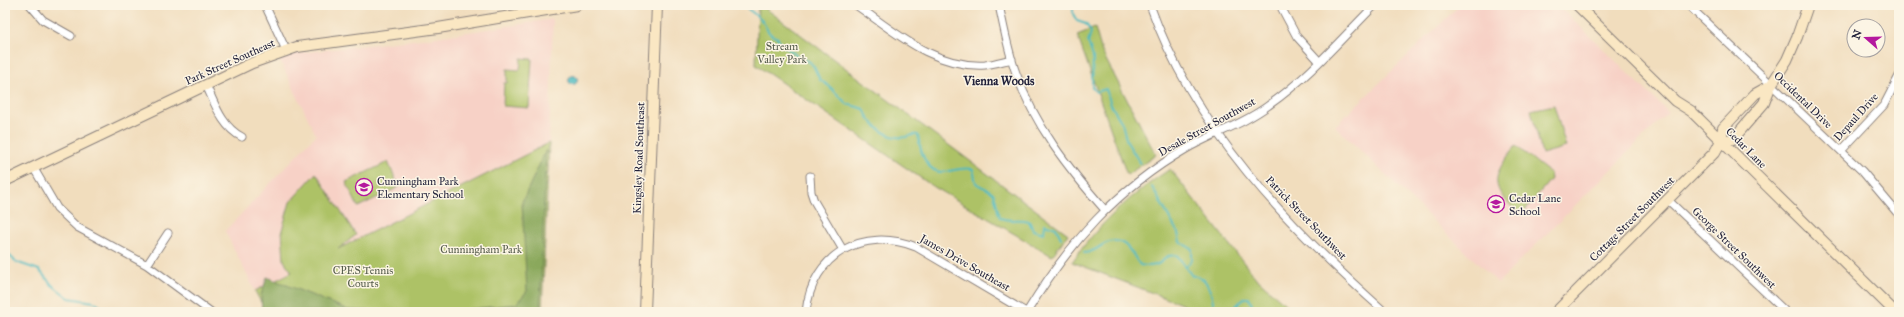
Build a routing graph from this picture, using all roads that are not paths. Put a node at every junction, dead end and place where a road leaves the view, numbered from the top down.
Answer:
1 (30, 5) edge
2 (264, 5) edge
3 (577, 5) edge
4 (657, 5) edge
5 (856, 5) edge
6 (999, 5) edge
7 (1150, 5) edge
8 (1375, 5) edge
9 (1577, 5) edge
10 (1688, 5) edge
11 (1808, 5) edge
12 (1282, 9) dead end
13 (522, 10) edge
14 (71, 36) dead end
15 (286, 50) junction
16 (1012, 59) junction
17 (1319, 61) junction
18 (1899, 76) edge
19 (206, 85) junction
20 (1771, 85) junction
21 (1217, 134) junction
22 (242, 137) dead end
23 (1721, 141) junction
24 (1841, 152) junction
25 (33, 167) junction
26 (810, 176) dead end
27 (5, 181) edge
28 (1668, 200) junction
29 (1105, 210) junction
30 (1899, 215) edge
31 (168, 233) dead end
32 (843, 250) junction
33 (147, 265) junction
34 (207, 311) edge
35 (645, 312) edge
36 (806, 312) edge
37 (1027, 312) edge
38 (1385, 312) edge
39 (1556, 312) edge
40 (1786, 312) edge
41 (1895, 312) edge

1 - 14 street
2 - 15 street
3 - 13 main road, Park Street Southeast
4 - 35 main road, Kingsley Road Southeast
5 - 16 street
6 - 16 street
7 - 21 street, Patrick Street Southwest
8 - 17 street, Desale Street Southwest
9 - 23 main road, Cedar Lane
10 - 20 street, Occidental Drive
11 - 20 main road
12 - 17 street
13 - 15 main road, Park Street Southeast
15 - 19 main road, Park Street Southeast
16 - 29 street
17 - 21 street, Desale Street Southwest
18 - 24 street, Depaul Drive
19 - 22 street
19 - 25 main road, Park Street Southeast
20 - 23 main road, Cottage Street Southwest
20 - 23 main road
20 - 24 street, Occidental Drive
21 - 29 street, Desale Street Southwest
21 - 38 street, Patrick Street Southwest
23 - 28 main road, Cottage Street Southwest
23 - 41 main road, Cedar Lane
24 - 30 street, Occidental Drive
25 - 27 main road, Park Street Southeast
25 - 33 street
26 - 32 street
28 - 39 main road, Cottage Street Southwest
28 - 40 street, George Street Southwest
29 - 37 street, Desale Street Southwest
31 - 33 street
32 - 36 street, James Drive Southeast
32 - 37 street, James Drive Southeast
33 - 34 street

